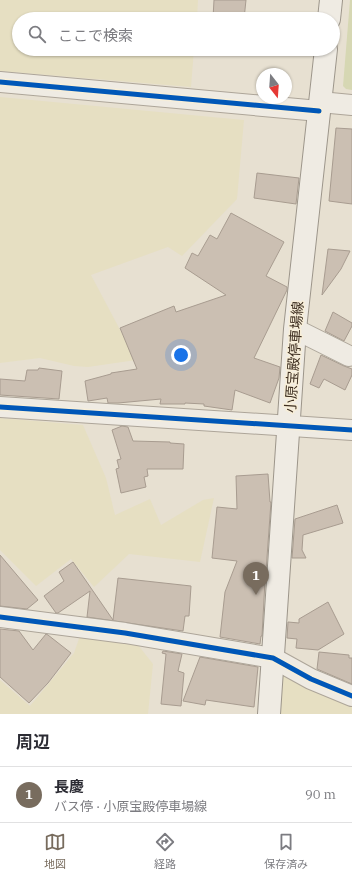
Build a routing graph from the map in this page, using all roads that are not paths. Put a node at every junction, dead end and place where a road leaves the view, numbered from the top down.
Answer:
1 (331, 0) edge
2 (330, 12) edge
3 (325, 56) edge
4 (0, 82) edge
5 (352, 105) edge
6 (320, 106) junction
7 (295, 329) junction
8 (349, 356) dead end
9 (0, 407) edge
10 (289, 426) junction
11 (352, 430) edge
12 (0, 617) edge
13 (273, 658) junction
14 (352, 696) edge
15 (269, 714) edge

1 - 2 main road
3 - 6 main road, 小原宝殿停車場線
4 - 6 street
5 - 6 street
6 - 7 main road, 小原宝殿停車場線
7 - 8 street
7 - 10 main road, 小原宝殿停車場線
9 - 10 street
10 - 11 street
10 - 13 main road, 小原宝殿停車場線
12 - 13 street
13 - 14 street
13 - 15 main road, 小原宝殿停車場線

